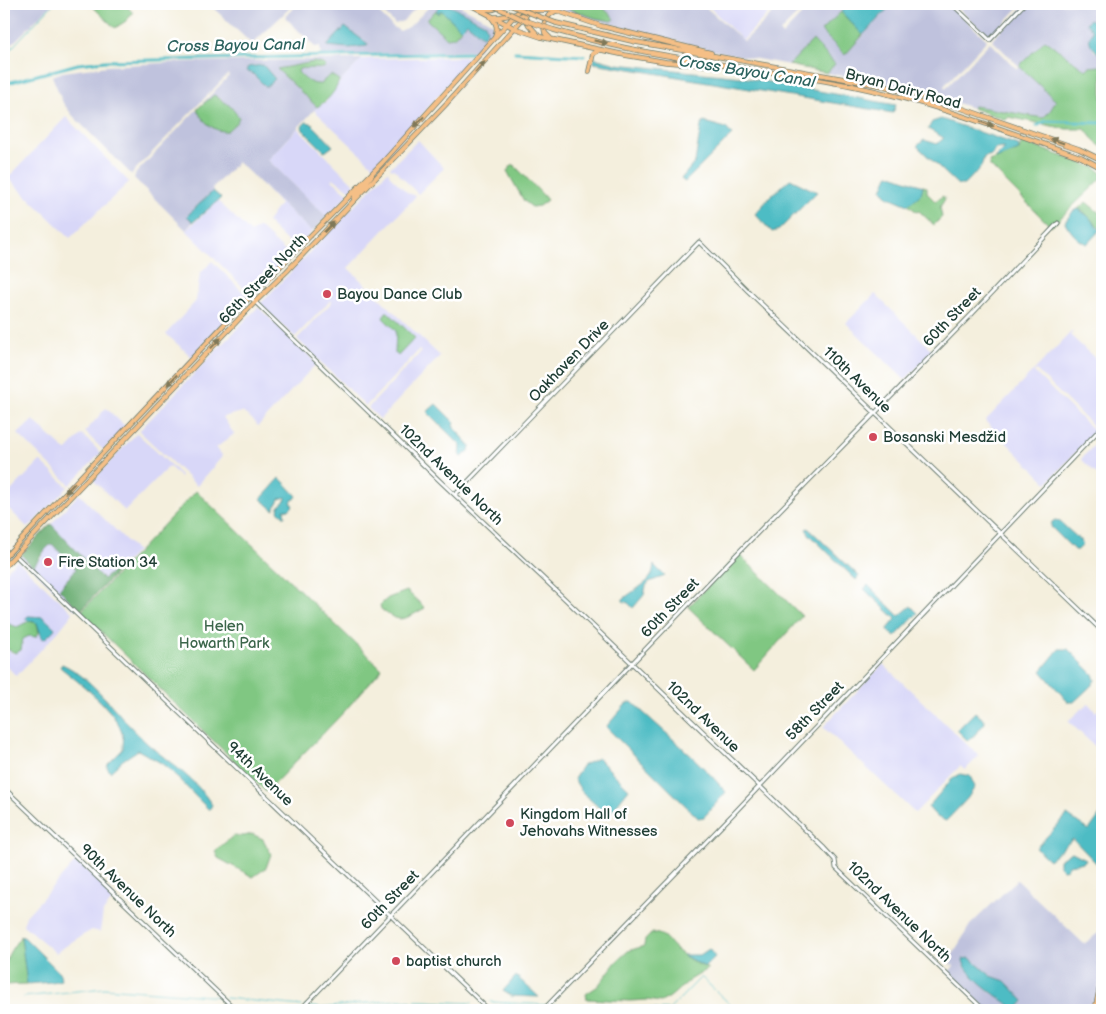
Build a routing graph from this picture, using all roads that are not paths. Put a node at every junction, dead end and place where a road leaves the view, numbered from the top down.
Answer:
1 (469, 4) edge
2 (490, 4) edge
3 (501, 4) edge
4 (507, 4) edge
5 (516, 4) edge
6 (524, 4) edge
7 (549, 4) edge
8 (952, 4) edge
9 (1024, 4) edge
10 (535, 5) edge
11 (556, 11) junction
12 (529, 12) junction
13 (521, 14) junction
14 (490, 16) junction
15 (507, 25) junction
16 (514, 28) junction
17 (541, 37) junction
18 (494, 38) junction
19 (552, 40) junction
20 (599, 50) junction
21 (735, 59) junction
22 (752, 69) junction
23 (589, 71) dead end
24 (1102, 160) edge
25 (1102, 168) edge
26 (372, 173) junction
27 (354, 201) junction
28 (1058, 223) dead end
29 (699, 242) joint
30 (250, 297) junction
31 (255, 302) junction
32 (875, 414) junction
33 (1102, 427) edge
34 (454, 495) junction
35 (1000, 534) junction
36 (15, 555) junction
37 (4, 558) edge
38 (4, 567) edge
39 (1102, 631) edge
40 (632, 663) junction
41 (759, 786) junction
42 (4, 788) edge
43 (390, 916) junction
44 (1102, 977) edge
45 (544, 1009) edge
46 (236, 1010) edge
47 (300, 1010) edge
48 (489, 1010) edge
49 (984, 1010) edge
50 (1095, 1010) edge

1 - 3 main road
1 - 14 main road
2 -> 22 main road, Bryan Dairy Road, bridge
4 - 21 main road, Bryan Dairy Road, bridge
5 - 13 main road
6 - 13 main road
7 - 11 main road
8 - 9 street
10 - 11 main road
10 - 12 main road
10 - 13 main road
11 - 12 main road
11 - 19 main road
11 - 21 main road
12 - 13 main road
13 - 14 main road
13 - 15 main road, 66th Street North
13 - 16 main road, 66th Street North
13 - 17 main road
14 - 15 main road
14 - 18 main road
15 - 16 main road
15 - 18 main road, 66th Street North
16 - 17 main road
27 -> 16 main road, 66th Street North
17 - 19 main road
18 -> 26 main road, 66th Street North
19 - 20 main road
20 - 22 main road
20 - 23 main road
24 -> 21 main road, Bryan Dairy Road
22 -> 25 main road, Bryan Dairy Road
26 - 27 main road
26 - 30 main road, 66th Street North
31 -> 27 main road, 66th Street North
28 - 32 street, 60th Street
29 - 32 street, 110th Avenue
29 - 34 street, Oakhaven Drive
30 - 31 street
30 -> 37 main road, 66th Street North
31 - 34 street, 102nd Avenue North
36 -> 31 main road, 66th Street North
32 - 35 street, 110th Avenue
32 - 40 street, 60th Street
33 - 35 street, 58th Street
34 - 40 street, 102nd Avenue North
35 - 39 street, 110th Avenue
35 - 41 street, 58th Street
36 - 38 main road, 66th Street North
36 - 43 street, 94th Avenue
40 - 41 street, 102nd Avenue
40 - 43 street, 60th Street
41 - 45 street, 58th Street
41 - 49 street, 102nd Avenue North
42 - 46 street, 90th Avenue North
43 - 47 street, 60th Street
43 - 48 street, 94th Avenue
44 - 50 main road

